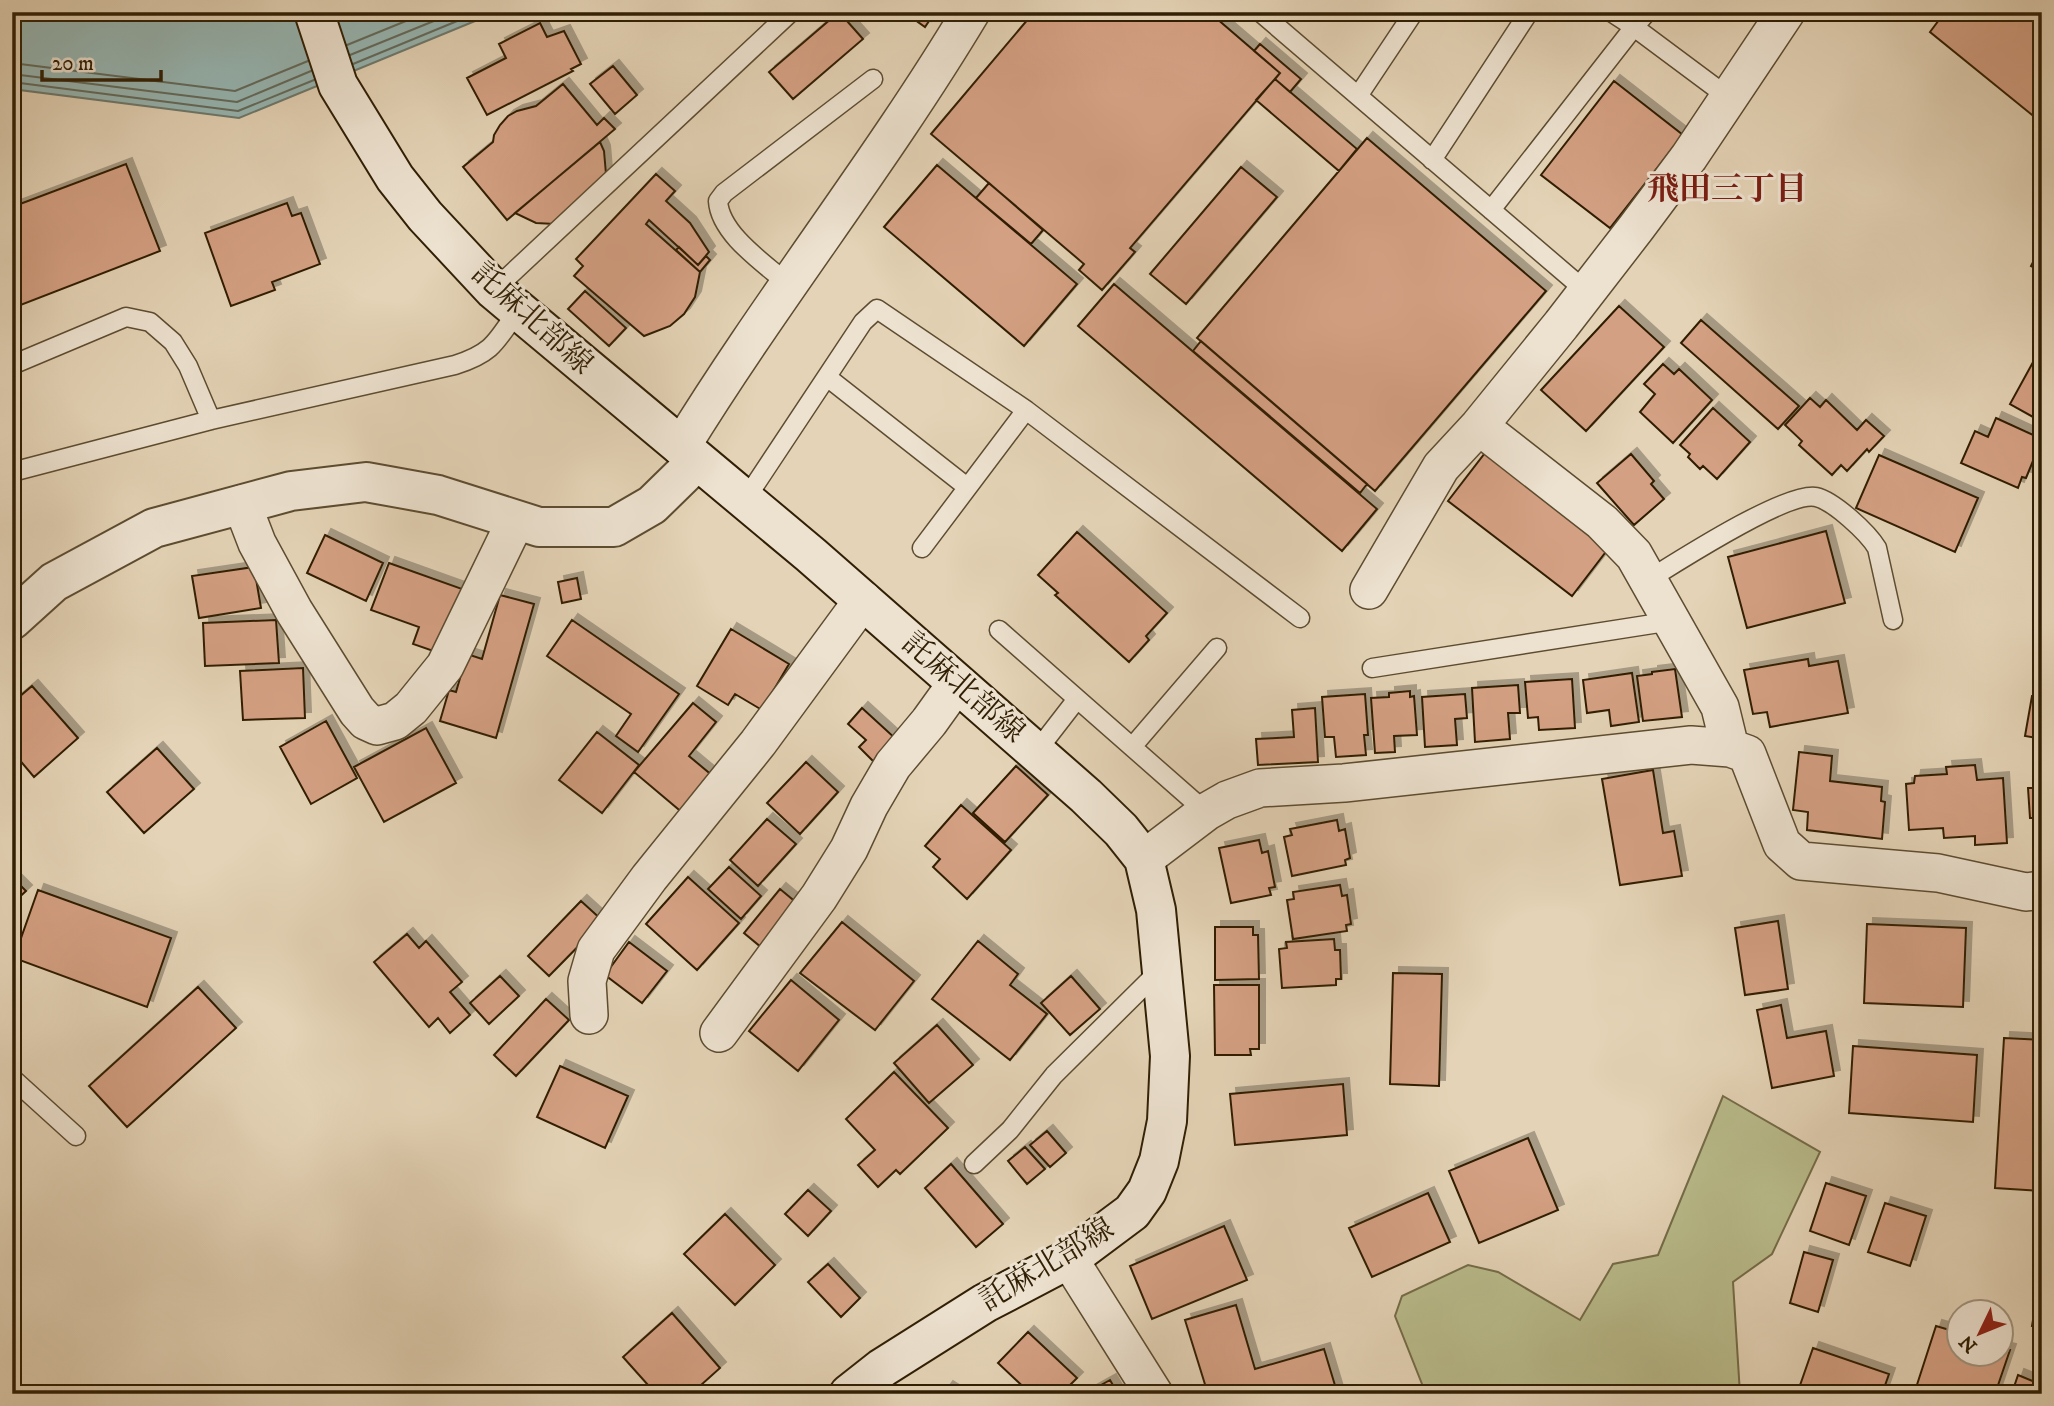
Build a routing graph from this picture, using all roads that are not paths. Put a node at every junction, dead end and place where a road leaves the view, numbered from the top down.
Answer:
1 (314, 12) edge
2 (791, 12) edge
3 (971, 12) edge
4 (1414, 12) edge
5 (1529, 12) edge
6 (1611, 12) edge
7 (1647, 12) edge
8 (1786, 12) edge
9 (1272, 16) edge
10 (1634, 27) junction
11 (873, 79) dead end
12 (1358, 96) junction
13 (1728, 97) junction
14 (1432, 160) junction
15 (1491, 210) junction
16 (788, 284) junction
17 (1587, 292) junction
18 (506, 300) junction
19 (12, 365) edge
20 (827, 377) junction
21 (1026, 410) junction
22 (211, 420) junction
23 (1479, 426) junction
24 (689, 454) junction
25 (12, 472) edge
26 (967, 488) junction
27 (744, 500) junction
28 (242, 504) junction
29 (516, 520) junction
30 (922, 548) dead end
31 (1648, 580) junction
32 (1369, 590) dead end
33 (863, 600) junction
34 (1300, 618) dead end
35 (12, 620) edge
36 (1893, 620) dead end
37 (1672, 621) junction
38 (999, 630) dead end
39 (1217, 648) dead end
40 (1372, 668) dead end
41 (957, 682) junction
42 (1077, 699) junction
43 (1132, 747) junction
44 (1730, 748) junction
45 (1036, 751) junction
46 (1206, 812) junction
47 (1144, 859) junction
48 (2042, 890) edge
49 (1161, 969) junction
50 (589, 1015) dead end
51 (719, 1032) dead end
52 (12, 1078) edge
53 (76, 1136) dead end
54 (974, 1164) dead end
55 (1069, 1259) junction
56 (849, 1394) edge
57 (1154, 1394) edge

1 - 18 main road, 託麻北部線
2 - 18 lane
3 - 16 street
4 - 12 lane
5 - 14 lane
6 - 10 lane
7 - 10 lane
8 - 13 street
9 - 12 lane
10 - 13 lane
10 - 15 lane
11 - 16 lane
12 - 14 lane
13 - 17 street
14 - 15 lane
15 - 17 lane
16 - 24 street
17 - 23 street
18 - 22 lane
18 - 24 main road, 託麻北部線
19 - 22 lane
20 - 21 lane
20 - 26 lane
20 - 27 lane
21 - 26 lane
21 - 34 lane
22 - 25 lane
23 - 31 street
23 - 32 street
24 - 27 main road, 託麻北部線
24 - 29 main road
26 - 30 lane
27 - 33 main road, 託麻北部線
28 - 29 main road
28 - 29 street
28 - 35 main road
31 - 36 lane
31 - 37 street
33 - 41 main road, 託麻北部線
33 - 50 street
37 - 40 lane
37 - 44 street
38 - 42 lane
39 - 43 lane
41 - 45 main road, 託麻北部線
41 - 51 street
42 - 43 lane
42 - 45 lane
43 - 46 lane
44 - 46 street
44 - 48 street
45 - 47 main road, 託麻北部線
46 - 47 street
47 - 49 main road, 託麻北部線
49 - 54 lane
49 - 55 main road, 託麻北部線
52 - 53 lane
55 - 56 main road, 託麻北部線
55 - 57 street

